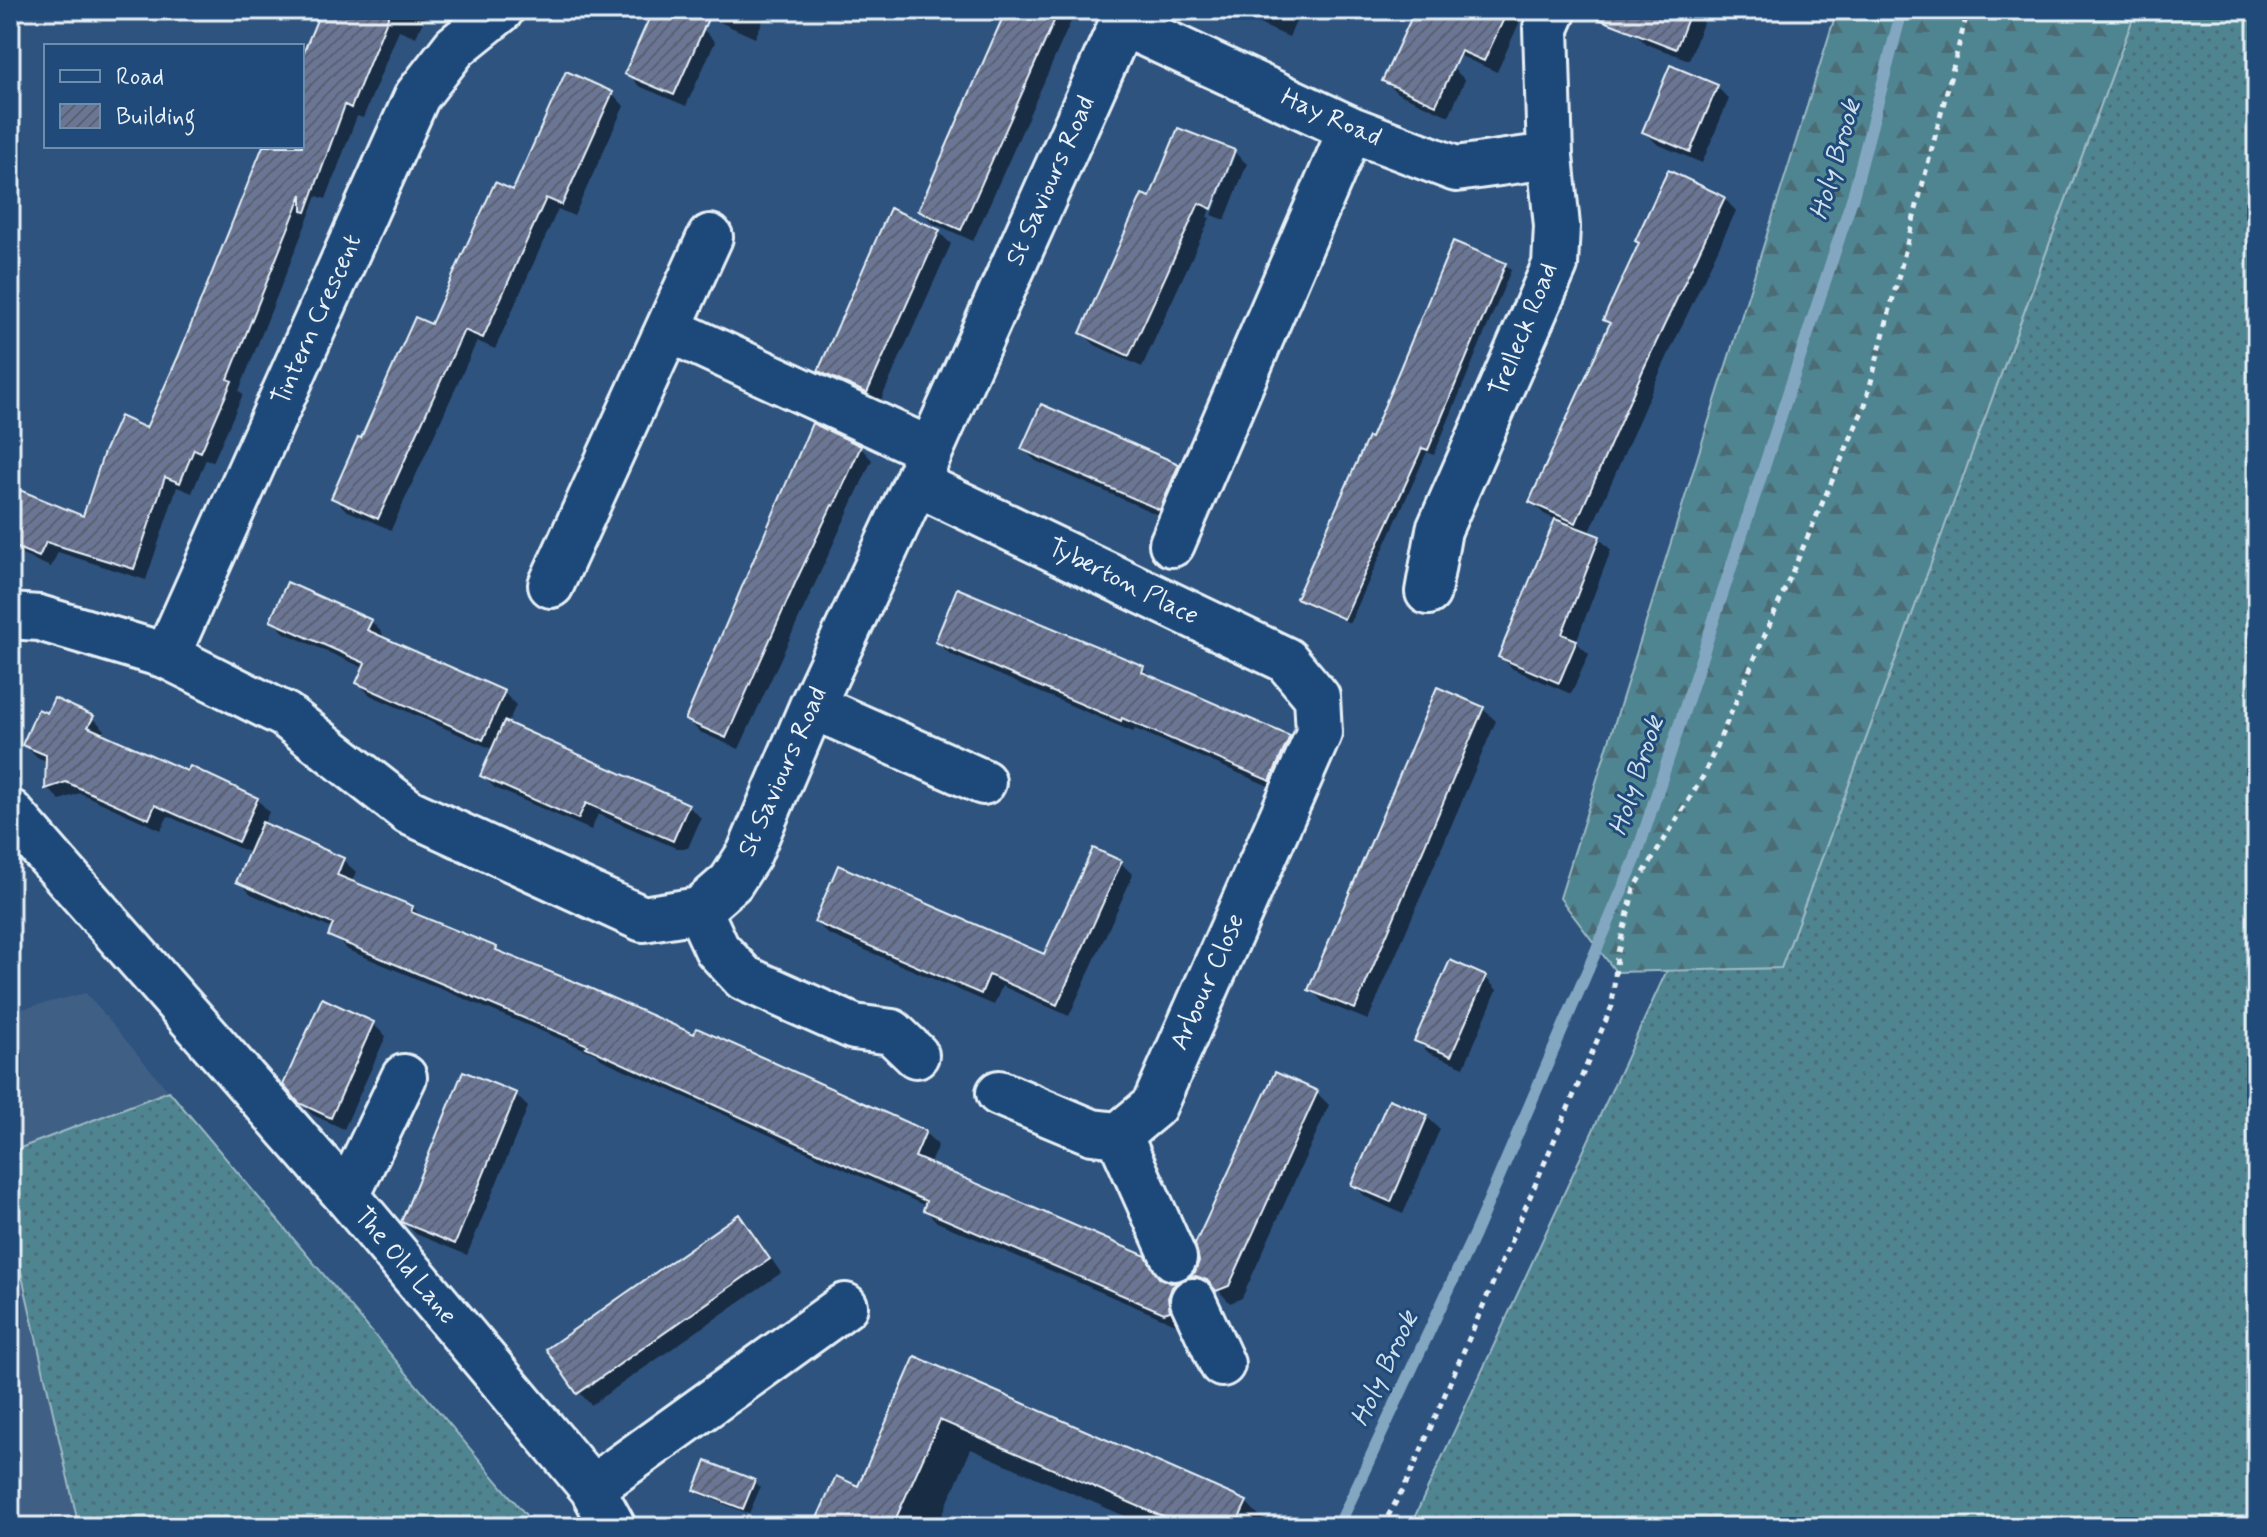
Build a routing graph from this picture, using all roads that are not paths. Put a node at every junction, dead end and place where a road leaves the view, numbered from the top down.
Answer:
1 (501, 10) edge
2 (1554, 10) edge
3 (1124, 16) edge
4 (1351, 129) junction
5 (1550, 156) junction
6 (710, 237) dead end
7 (668, 329) junction
8 (923, 467) junction
9 (1172, 544) dead end
10 (551, 585) dead end
11 (1428, 592) dead end
12 (10, 616) edge
13 (167, 656) junction
14 (1317, 697) joint
15 (812, 706) junction
16 (983, 782) dead end
17 (10, 812) edge
18 (699, 910) junction
19 (916, 1055) dead end
20 (404, 1077) dead end
21 (999, 1093) dead end
22 (1119, 1135) junction
23 (347, 1196) junction
24 (1174, 1258) dead end
25 (1193, 1301) dead end
26 (845, 1306) dead end
27 (1222, 1364) dead end
28 (592, 1488) junction
29 (613, 1527) edge

1 - 13 street, Tintern Crescent
2 - 5 street, Trelleck Road
3 - 4 street, Hay Road
3 - 8 street, St Saviours Road
4 - 5 street, Hay Road
4 - 9 street
5 - 11 street, Trelleck Road
6 - 7 street
7 - 8 street, Tyberton Place
7 - 10 street
8 - 14 street, Tyberton Place
8 - 15 street, St Saviours Road
12 - 13 street
13 - 18 street
14 - 22 street, Arbour Close
15 - 16 street
15 - 18 street, St Saviours Road
17 - 23 street, The Old Lane
18 - 19 street
20 - 23 street
21 - 22 street
22 - 24 street
23 - 28 street, The Old Lane
25 - 27 street
26 - 28 street
28 - 29 street, The Old Lane

